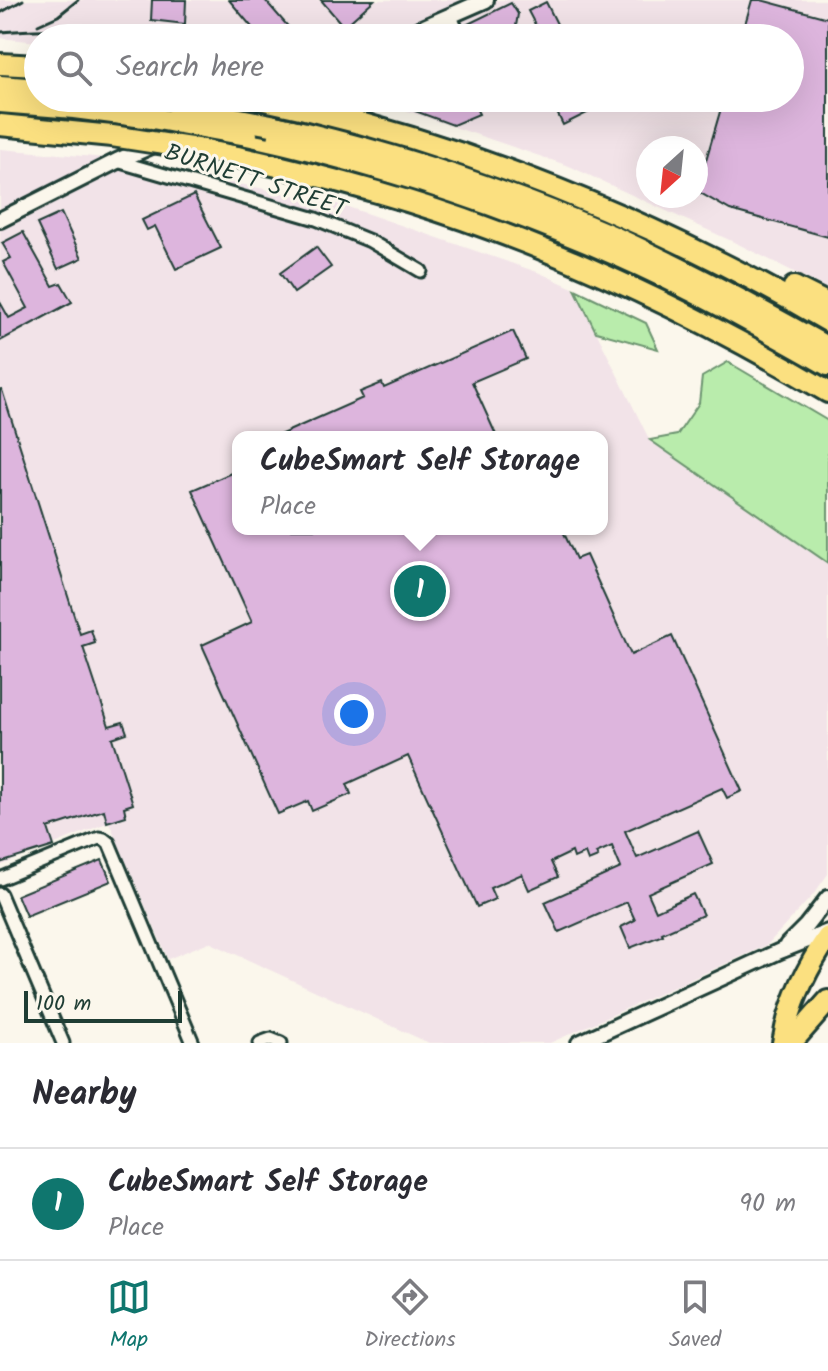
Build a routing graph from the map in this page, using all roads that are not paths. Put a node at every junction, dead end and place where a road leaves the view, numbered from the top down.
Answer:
1 (486, 0) edge
2 (451, 16) junction
3 (432, 24) edge
4 (454, 24) edge
5 (0, 64) edge
6 (24, 65) edge
7 (0, 86) edge
8 (24, 88) edge
9 (0, 102) edge
10 (24, 104) edge
11 (105, 112) edge
12 (204, 112) edge
13 (227, 112) edge
14 (316, 112) edge
15 (0, 125) edge
16 (117, 161) junction
17 (0, 220) edge
18 (726, 265) junction
19 (421, 271) dead end
20 (828, 304) edge
21 (828, 321) edge
22 (828, 348) edge
23 (828, 365) edge
24 (828, 392) edge
25 (0, 879) edge
26 (0, 894) edge
27 (828, 898) edge
28 (828, 934) edge
29 (780, 951) junction
30 (828, 1001) edge
31 (828, 1013) edge
32 (63, 1043) edge
33 (193, 1043) edge
34 (260, 1043) edge
35 (281, 1043) edge
36 (579, 1043) edge
37 (783, 1043) edge
38 (791, 1043) edge
39 (807, 1043) edge

1 - 2 street
2 - 3 street
2 - 4 street
5 - 6 highway
7 - 8 highway
9 - 10 highway, bridge
11 - 23 highway, bridge
12 - 22 highway, bridge
13 - 16 street
14 - 18 highway, bridge
15 - 24 highway, bridge
16 - 17 street
16 - 19 street, BURNETT STREET
18 - 20 highway
18 - 21 highway
25 - 33 street
26 - 32 street
27 - 29 street
28 - 29 street
28 - 37 highway
29 - 36 street
30 - 38 highway
31 - 39 highway
34 - 35 street

